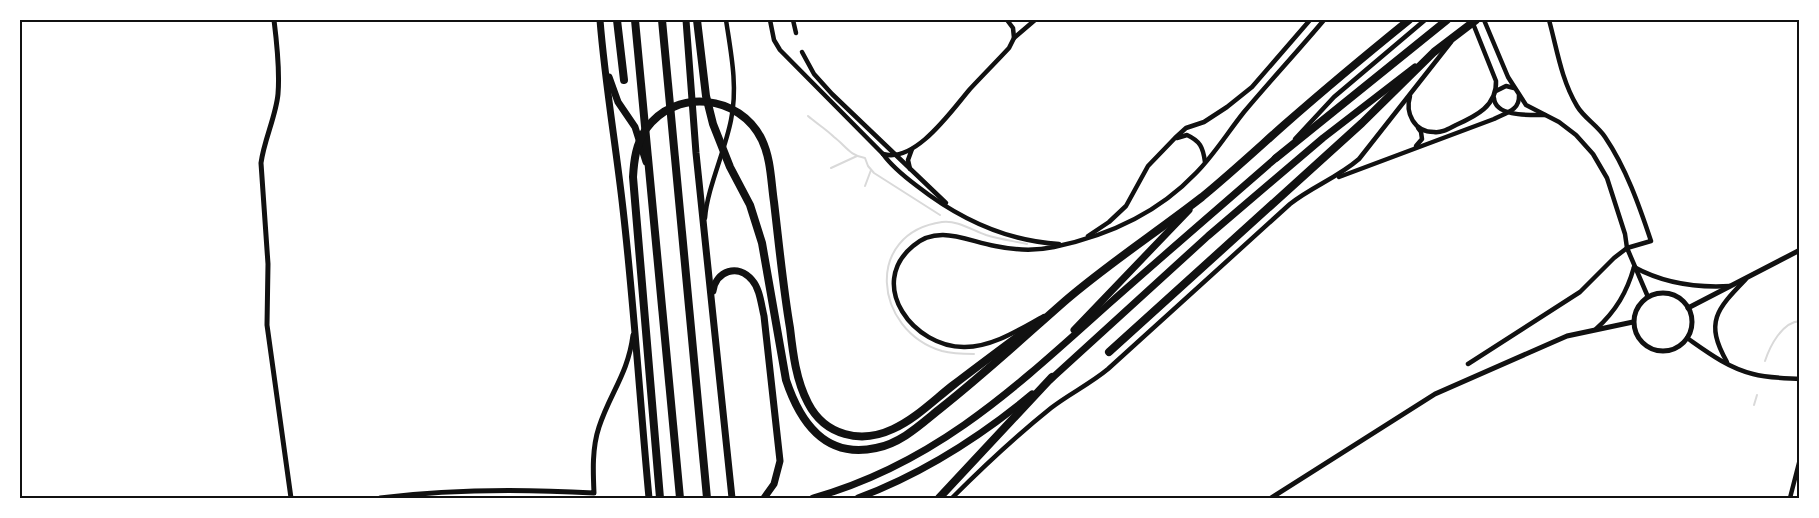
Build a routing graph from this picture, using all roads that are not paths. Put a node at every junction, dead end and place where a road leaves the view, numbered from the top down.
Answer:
1 (274, 20) edge
2 (600, 20) edge
3 (617, 20) edge
4 (635, 20) edge
5 (662, 20) edge
6 (686, 20) edge
7 (697, 20) edge
8 (726, 20) edge
9 (770, 20) edge
10 (793, 20) edge
11 (1007, 20) edge
12 (1035, 20) edge
13 (1310, 20) edge
14 (1324, 20) edge
15 (1409, 20) edge
16 (1425, 20) edge
17 (1447, 20) edge
18 (1471, 20) edge
19 (1476, 20) edge
20 (1484, 20) edge
21 (1549, 20) edge
22 (796, 33) dead end
23 (1458, 33) junction
24 (1014, 38) junction
25 (602, 51) junction
26 (802, 52) dead end
27 (1434, 52) junction
28 (624, 80) dead end
29 (1412, 90) junction
30 (1516, 90) junction
31 (1496, 91) junction
32 (1519, 95) junction
33 (1494, 97) junction
34 (1508, 112) junction
35 (1548, 116) junction
36 (1417, 126) junction
37 (1175, 138) junction
38 (912, 148) junction
39 (1411, 150) junction
40 (884, 154) junction
41 (896, 156) junction
42 (1276, 158) junction
43 (1205, 162) junction
44 (910, 169) junction
45 (651, 182) junction
46 (1326, 182) junction
47 (1203, 196) junction
48 (953, 210) junction
49 (704, 230) junction
50 (1083, 240) junction
51 (1064, 244) junction
52 (1627, 248) junction
53 (1800, 250) edge
54 (1634, 267) junction
55 (1748, 277) junction
56 (1730, 286) junction
57 (1648, 297) junction
58 (1064, 302) junction
59 (712, 306) junction
60 (1688, 308) junction
61 (1046, 315) junction
62 (635, 320) junction
63 (1634, 322) junction
64 (1596, 328) junction
65 (1687, 338) junction
66 (1109, 352) dead end
67 (1042, 363) junction
68 (1468, 364) dead end
69 (1728, 364) junction
70 (1053, 377) junction
71 (1800, 379) edge
72 (1800, 459) edge
73 (479, 491) junction
74 (649, 495) edge
75 (291, 498) edge
76 (380, 498) edge
77 (481, 498) edge
78 (660, 498) edge
79 (680, 498) edge
80 (707, 498) edge
81 (732, 498) edge
82 (764, 498) edge
83 (813, 498) edge
84 (858, 498) edge
85 (939, 498) edge
86 (952, 498) edge
87 (1271, 498) edge
88 (1790, 498) edge

1 - 75 street
2 - 25 main road
3 - 28 highway
4 - 45 highway
5 - 80 highway
6 - 49 main road
7 - 58 highway
8 - 49 street
9 - 40 street
10 - 22 street
11 - 24 street
12 - 24 street
13 - 37 street
14 - 43 street
15 - 47 highway
16 - 42 street
17 - 42 highway
18 - 31 street
19 - 23 highway
20 - 30 street
21 - 52 street
23 - 27 highway
23 - 29 street
24 - 38 street
25 - 45 main road
25 - 62 main road
26 - 41 street
27 - 66 highway
27 - 70 main road
29 - 36 street
29 - 46 street
30 - 31 street
30 - 32 street
31 - 33 street
32 - 34 street
32 - 35 street
33 - 34 street
33 - 36 street
34 - 35 street
34 - 39 street
35 - 52 street
36 - 39 street
37 - 43 street
37 - 50 street
38 - 41 street
38 - 44 street
39 - 46 street
40 - 41 street
40 - 48 street
41 - 44 street
42 - 67 main road
43 - 50 street
44 - 48 street
45 - 79 highway
46 - 86 street
47 - 58 highway
47 - 67 main road
48 - 51 street
49 - 59 main road
50 - 51 street
51 - 61 street
52 - 54 street
52 - 68 street
53 - 55 street
54 - 56 street
54 - 57 street
54 - 64 street
55 - 56 street
55 - 69 street
56 - 60 street
57 - 60 street
57 - 63 street
58 - 61 highway
59 - 81 main road
59 - 82 main road
60 - 65 street
61 - 78 highway
62 - 73 street
62 - 74 main road
63 - 64 street
63 - 65 street
64 - 87 street
65 - 69 street
67 - 83 main road
69 - 71 street
70 - 84 main road
70 - 85 highway
72 - 88 street
73 - 76 street
73 - 77 street

